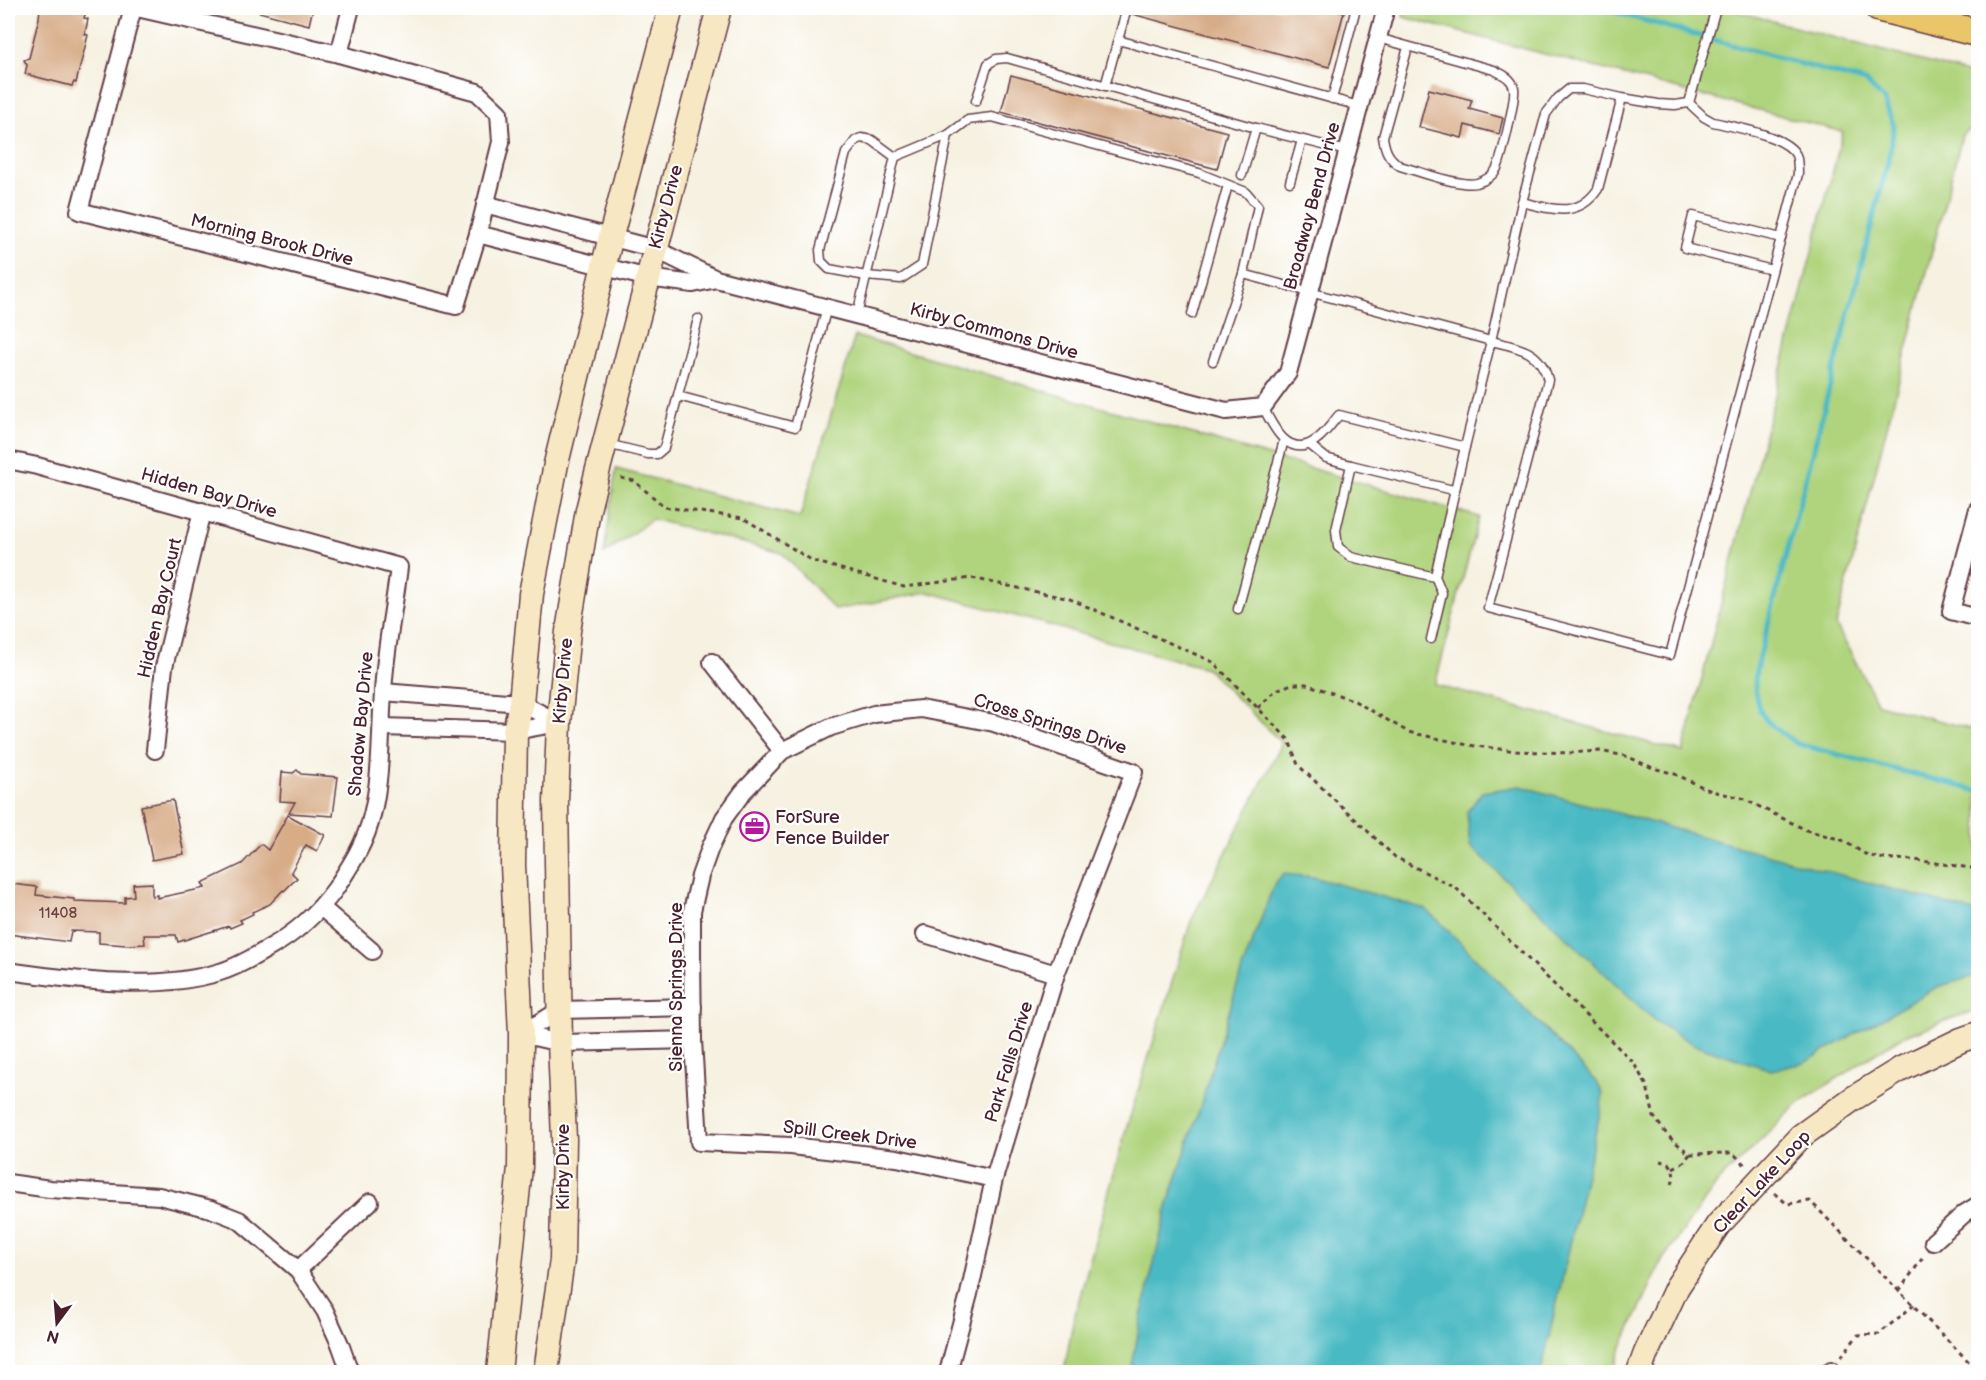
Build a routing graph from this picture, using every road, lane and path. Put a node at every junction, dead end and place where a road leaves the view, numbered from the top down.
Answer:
1 (133, 8) edge
2 (137, 8) edge
3 (351, 8) edge
4 (671, 8) edge
5 (719, 8) edge
6 (1127, 8) edge
7 (1356, 8) edge
8 (1386, 8) edge
9 (1716, 8) edge
10 (1879, 8) edge
11 (1978, 33) edge
12 (1378, 38) junction
13 (1118, 40) junction
14 (1408, 47) junction
15 (339, 54) junction
16 (1106, 86) junction
17 (1622, 98) junction
18 (1332, 99) junction
19 (976, 101) dead end
20 (1689, 103) junction
21 (1359, 106) junction
22 (1256, 128) junction
23 (948, 135) junction
24 (1302, 140) junction
25 (1347, 151) junction
26 (896, 157) junction
27 (1242, 175) dead end
28 (1290, 182) dead end
29 (1228, 185) junction
30 (1522, 202) junction
31 (485, 204) junction
32 (478, 234) junction
33 (611, 237) junction
34 (1781, 238) junction
35 (655, 249) junction
36 (604, 267) junction
37 (1772, 270) junction
38 (1243, 274) junction
39 (866, 276) junction
40 (648, 278) junction
41 (716, 279) junction
42 (1310, 292) junction
43 (827, 308) junction
44 (1192, 314) dead end
45 (857, 315) junction
46 (698, 319) dead end
47 (1491, 340) junction
48 (1213, 361) dead end
49 (678, 396) junction
50 (1263, 407) junction
51 (1284, 441) junction
52 (606, 444) junction
53 (1310, 445) junction
54 (1465, 447) junction
55 (8, 460) edge
56 (1352, 465) junction
57 (621, 478) dead end
58 (1453, 490) junction
59 (1978, 509) edge
60 (202, 511) junction
61 (399, 567) joint
62 (1435, 577) junction
63 (1238, 609) dead end
64 (1978, 618) edge
65 (1431, 639) dead end
66 (712, 662) dead end
67 (383, 693) junction
68 (521, 703) junction
69 (1258, 708) junction
70 (559, 723) junction
71 (382, 727) junction
72 (515, 731) junction
73 (155, 750) dead end
74 (782, 751) junction
75 (1134, 772) joint
76 (1978, 869) edge
77 (322, 908) junction
78 (925, 934) dead end
79 (372, 951) dead end
80 (8, 971) edge
81 (1056, 974) junction
82 (693, 1007) junction
83 (560, 1010) junction
84 (521, 1034) junction
85 (1978, 1034) edge
86 (693, 1040) junction
87 (560, 1043) junction
88 (699, 1142) joint
89 (1690, 1154) junction
90 (1659, 1161) dead end
91 (1673, 1168) junction
92 (1751, 1170) dead end
93 (993, 1179) junction
94 (8, 1183) edge
95 (1670, 1188) dead end
96 (1774, 1192) dead end
97 (370, 1202) dead end
98 (1978, 1204) edge
99 (1934, 1242) joint
100 (298, 1270) junction
101 (1899, 1291) junction
102 (1914, 1305) junction
103 (1830, 1371) edge
104 (1978, 1371) edge
105 (350, 1372) edge
106 (499, 1372) edge
107 (546, 1372) edge
108 (948, 1372) edge
109 (1639, 1372) edge

1 - 32 street, Morning Brook Drive
2 - 15 street
3 - 15 street
4 - 33 main road
5 - 35 main road, Kirby Drive
6 - 13 lane
7 - 18 lane
8 - 12 street, Broadway Bend Drive
9 - 20 lane
10 - 11 main road
12 - 14 lane
12 - 21 street, Broadway Bend Drive
13 - 16 lane
13 - 18 lane
14 - 14 lane
15 - 31 street
16 - 19 lane
16 - 22 lane
17 - 20 lane
17 - 30 lane
17 - 30 lane
18 - 21 lane
20 - 34 lane
21 - 25 street, Broadway Bend Drive
22 - 24 lane
22 - 27 lane
23 - 26 lane
23 - 29 lane
23 - 39 lane
24 - 25 lane
24 - 28 lane
25 - 42 street, Broadway Bend Drive
26 - 39 lane
26 - 39 lane
29 - 38 lane
29 - 44 lane
30 - 47 lane
31 - 32 street
31 - 33 street, Kirby Commons Drive
32 - 36 street, Kirby Commons Drive
33 - 35 street, Kirby Commons Drive
33 - 36 main road
34 - 37 lane
34 - 37 lane
35 - 40 main road, Kirby Drive
35 - 41 street, Kirby Commons Drive
36 - 40 street, Kirby Commons Drive
36 - 68 main road
37 - 47 lane
38 - 42 lane
38 - 48 lane
39 - 45 lane
40 - 41 street, Kirby Commons Drive
40 - 52 main road, Kirby Drive
41 - 43 street, Kirby Commons Drive
42 - 47 lane
42 - 50 street, Broadway Bend Drive
43 - 45 street, Kirby Commons Drive
43 - 49 lane
45 - 50 street, Kirby Commons Drive
46 - 49 lane
47 - 54 lane
49 - 52 lane
50 - 51 lane
51 - 53 lane
51 - 63 lane
52 - 70 main road, Kirby Drive
53 - 54 lane
53 - 56 lane
54 - 58 lane
55 - 60 street, Hidden Bay Drive
56 - 58 lane
56 - 62 lane
57 - 69 path
58 - 62 lane
59 - 64 street
60 - 61 street, Hidden Bay Drive
60 - 73 street, Hidden Bay Court
61 - 67 street, Shadow Bay Drive
62 - 65 lane
66 - 74 street
67 - 68 street
67 - 71 street, Shadow Bay Drive
68 - 70 street
68 - 72 main road
69 - 76 path
69 - 89 path
70 - 72 street
70 - 83 main road, Kirby Drive
71 - 72 street
71 - 77 street, Shadow Bay Drive
72 - 84 main road
74 - 75 street, Cross Springs Drive
74 - 82 street, Sienna Springs Drive
75 - 81 street, Park Falls Drive
77 - 79 street
77 - 80 street, Shadow Bay Drive
78 - 81 street
81 - 93 street, Park Falls Drive
82 - 83 street
82 - 86 street, Sienna Springs Drive
83 - 84 street
83 - 87 main road, Kirby Drive
84 - 87 street
84 - 106 main road
85 - 109 main road, Clear Lake Loop
86 - 87 street
86 - 88 street, Sienna Springs Drive
87 - 107 main road, Kirby Drive
88 - 93 street, Spill Creek Drive
89 - 91 path
89 - 92 path
90 - 91 path
91 - 95 path
93 - 108 street, Park Falls Drive
94 - 100 street
96 - 101 path
97 - 100 street
98 - 99 street
99 - 101 path
100 - 105 street
101 - 102 path
102 - 103 path
102 - 104 path

